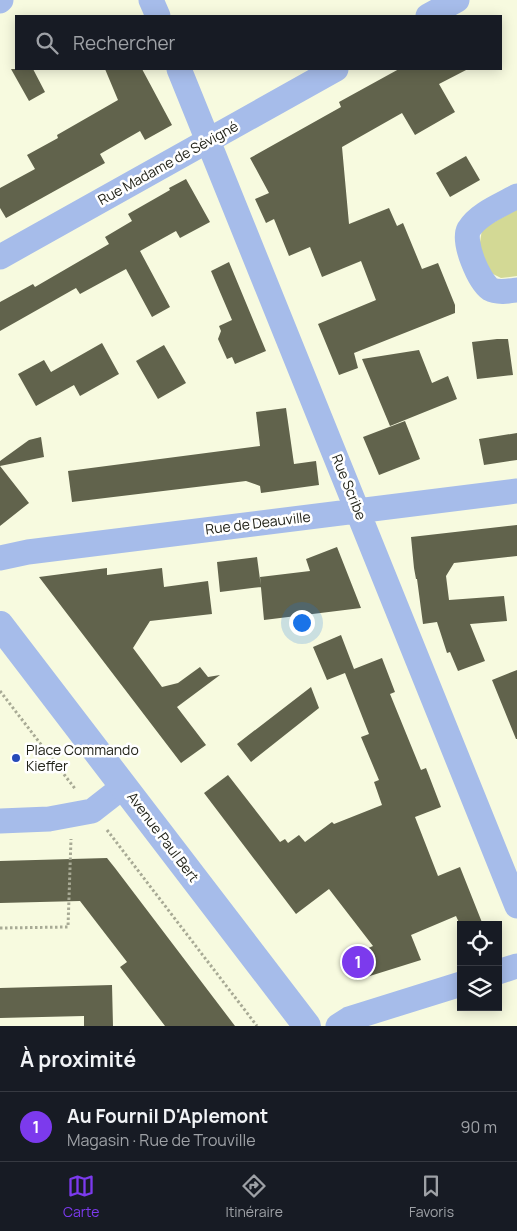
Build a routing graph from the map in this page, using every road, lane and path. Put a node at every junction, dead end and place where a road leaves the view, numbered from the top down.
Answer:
1 (151, 0) edge
2 (457, 0) edge
3 (158, 15) edge
4 (430, 15) edge
5 (178, 70) edge
6 (334, 70) edge
7 (207, 141) junction
8 (517, 196) edge
9 (0, 257) edge
10 (517, 290) edge
11 (517, 491) edge
12 (358, 511) junction
13 (0, 558) edge
14 (0, 624) edge
15 (0, 691) edge
16 (124, 786) junction
17 (82, 813) junction
18 (0, 821) edge
19 (517, 906) edge
20 (0, 928) edge
21 (517, 966) edge
22 (502, 971) edge
23 (457, 985) edge
24 (258, 1026) edge
25 (307, 1026) edge
26 (338, 1026) edge

1 - 3 street
2 - 4 street
5 - 7 street, Rue Scribe
6 - 7 street, Rue Madame de Sévigné
7 - 9 street, Rue Madame de Sévigné
7 - 12 street, Rue Scribe
8 - 10 street
11 - 12 street, Rue de Deauville
12 - 13 street, Rue de Deauville
12 - 19 street, Rue Scribe
14 - 16 street, Avenue Paul Bert
15 - 17 path
16 - 17 street
16 - 25 street, Avenue Paul Bert
17 - 18 street
17 - 20 path
17 - 24 path
21 - 22 street
23 - 26 street

